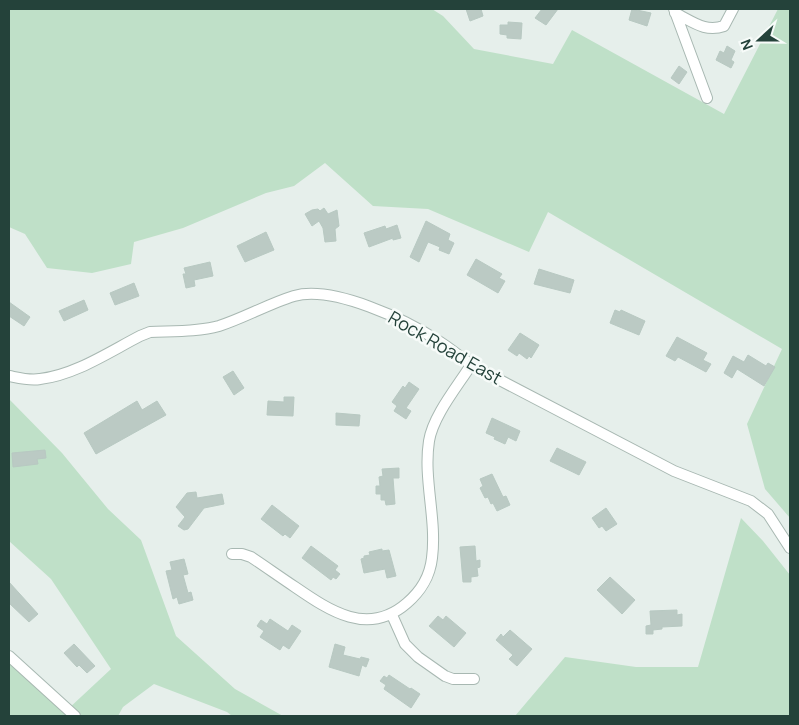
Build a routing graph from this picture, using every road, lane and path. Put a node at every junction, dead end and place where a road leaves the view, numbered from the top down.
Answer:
1 (733, 9) edge
2 (674, 11) edge
3 (707, 98) dead end
4 (471, 365) junction
5 (9, 376) edge
6 (790, 548) edge
7 (232, 554) dead end
8 (392, 615) junction
9 (9, 656) edge
10 (474, 679) dead end
11 (75, 716) edge

1 - 2 street
2 - 3 street
4 - 5 street, Rock Road East
4 - 6 street, Rock Road East
4 - 8 street
7 - 8 street
8 - 10 street
9 - 11 street

